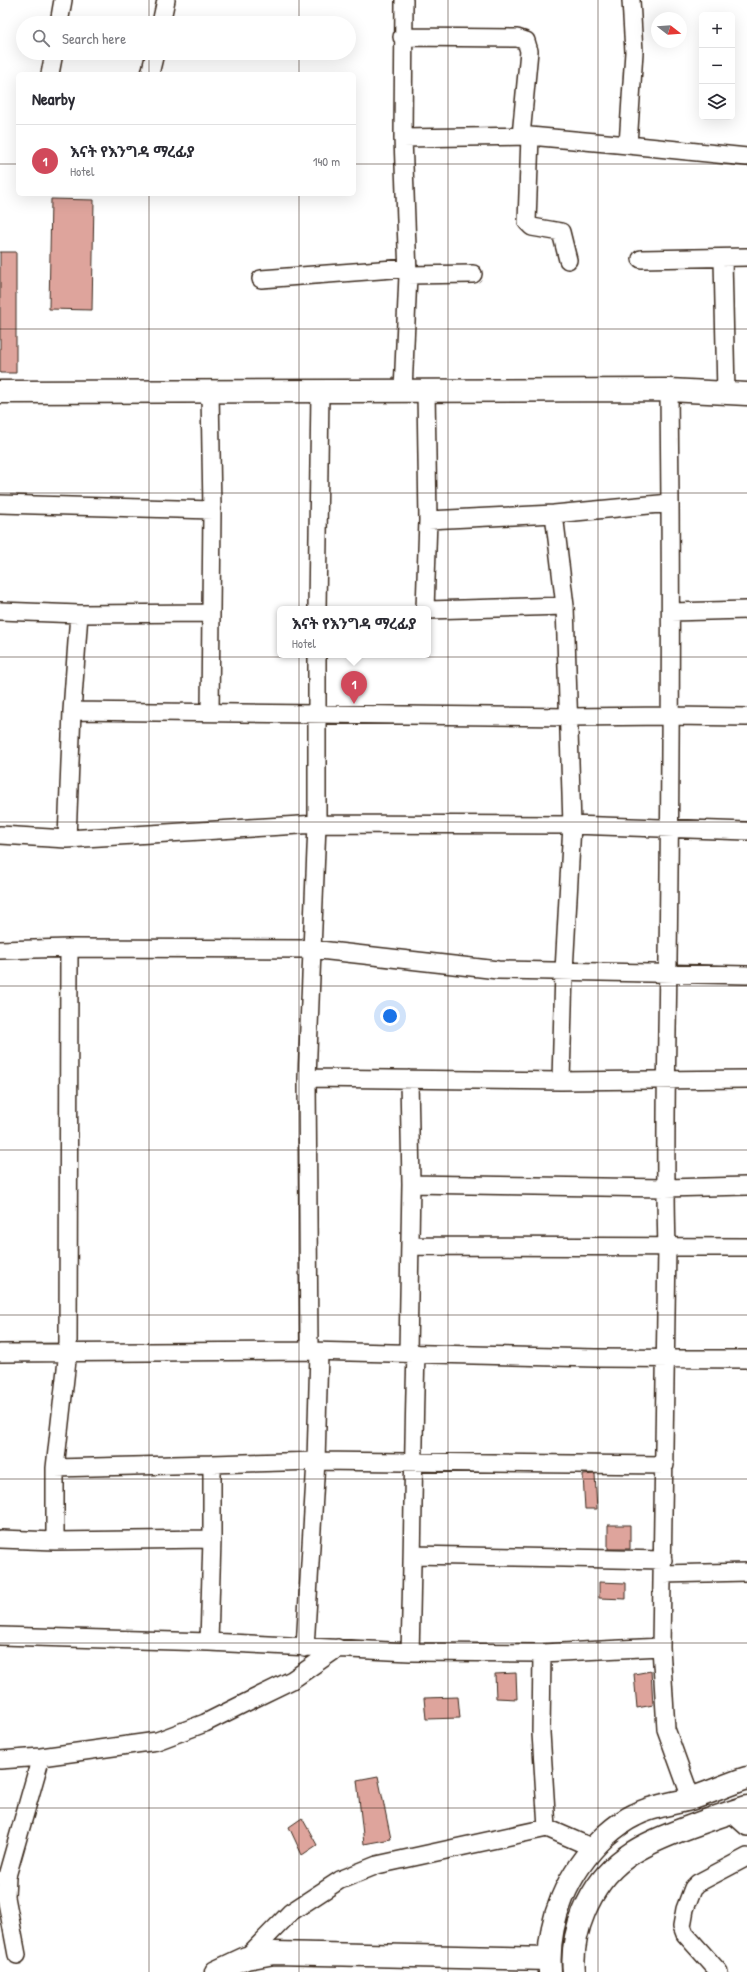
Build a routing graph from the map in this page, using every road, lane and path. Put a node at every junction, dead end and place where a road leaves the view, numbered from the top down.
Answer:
1 (63, 0) edge
2 (166, 0) edge
3 (404, 0) edge
4 (631, 0) edge
5 (60, 16) edge
6 (163, 16) edge
7 (402, 37) junction
8 (53, 60) edge
9 (153, 60) edge
10 (50, 72) edge
11 (150, 72) edge
12 (526, 136) junction
13 (403, 138) junction
14 (628, 145) junction
15 (747, 157) edge
16 (747, 257) edge
17 (641, 259) dead end
18 (723, 259) junction
19 (568, 260) dead end
20 (408, 271) junction
21 (473, 274) dead end
22 (261, 279) dead end
23 (669, 390) junction
24 (403, 391) junction
25 (426, 391) junction
26 (0, 392) edge
27 (210, 392) junction
28 (320, 392) junction
29 (726, 393) junction
30 (747, 394) edge
31 (670, 503) junction
32 (0, 504) edge
33 (212, 510) junction
34 (554, 514) junction
35 (428, 520) junction
36 (317, 606) edge
37 (425, 606) edge
38 (565, 606) junction
39 (431, 610) edge
40 (747, 610) edge
41 (0, 611) edge
42 (210, 612) junction
43 (671, 612) junction
44 (79, 614) junction
45 (317, 658) edge
46 (72, 711) junction
47 (210, 712) junction
48 (317, 714) junction
49 (671, 716) junction
50 (569, 717) junction
51 (747, 717) edge
52 (318, 824) junction
53 (572, 825) junction
54 (670, 828) junction
55 (747, 831) edge
56 (0, 835) edge
57 (67, 839) junction
58 (69, 948) junction
59 (311, 949) junction
60 (0, 950) edge
61 (564, 971) junction
62 (668, 974) junction
63 (747, 975) edge
64 (307, 1078) junction
65 (409, 1079) junction
66 (666, 1079) junction
67 (747, 1079) edge
68 (561, 1081) junction
69 (411, 1184) junction
70 (747, 1186) edge
71 (665, 1188) junction
72 (410, 1246) junction
73 (667, 1247) junction
74 (747, 1247) edge
75 (68, 1352) junction
76 (314, 1352) junction
77 (412, 1352) junction
78 (0, 1353) edge
79 (665, 1358) junction
80 (747, 1359) edge
81 (316, 1462) junction
82 (413, 1463) junction
83 (212, 1464) junction
84 (665, 1465) junction
85 (55, 1468) junction
86 (0, 1539) edge
87 (212, 1539) junction
88 (55, 1541) junction
89 (413, 1555) junction
90 (663, 1567) junction
91 (747, 1572) edge
92 (0, 1636) edge
93 (209, 1642) junction
94 (662, 1647) junction
95 (305, 1648) junction
96 (338, 1648) junction
97 (410, 1652) junction
98 (542, 1652) junction
99 (41, 1757) junction
100 (0, 1760) edge
101 (747, 1778) edge
102 (691, 1798) junction
103 (738, 1809) edge
104 (747, 1827) edge
105 (547, 1828) junction
106 (592, 1848) junction
107 (747, 1857) edge
108 (17, 1955) dead end
109 (246, 1958) junction
110 (550, 1966) edge
111 (216, 1972) edge
112 (574, 1972) edge
113 (719, 1972) edge

1 - 5 street
2 - 6 street
3 - 7 street
4 - 14 street
7 - 12 street
7 - 13 street
8 - 10 street
9 - 11 street
12 - 13 street
12 - 14 street
12 - 19 street
13 - 20 street
14 - 15 street
16 - 18 street
17 - 18 street
18 - 29 street
20 - 21 street
20 - 22 street
20 - 24 street
23 - 25 main road
23 - 29 main road
23 - 31 street
24 - 25 main road
24 - 28 main road
25 - 35 street
26 - 27 main road
27 - 28 main road
27 - 33 street
28 - 36 street
29 - 30 main road
31 - 34 street
31 - 43 street
32 - 33 street
33 - 42 street
34 - 35 street
34 - 38 street
35 - 37 street
38 - 39 street
38 - 50 street
40 - 43 street
41 - 44 street
42 - 44 street
42 - 47 street
43 - 49 street
44 - 46 street
45 - 48 street
46 - 47 street
46 - 57 street
47 - 48 street
48 - 50 street
48 - 52 street
49 - 50 street
49 - 51 street
49 - 54 street
50 - 53 street
52 - 53 street
52 - 57 street
52 - 59 street
53 - 54 street
53 - 61 street
54 - 55 street
54 - 62 street
56 - 57 street
58 - 59 street
58 - 60 street
58 - 75 street
59 - 61 street
59 - 64 street
61 - 62 street
61 - 68 street
62 - 63 street
62 - 66 street
64 - 65 street
64 - 76 street
65 - 68 street
65 - 69 street
66 - 67 street
66 - 68 street
66 - 71 street
69 - 71 street
69 - 72 street
70 - 71 street
71 - 73 street
72 - 73 street
72 - 77 street
73 - 74 street
73 - 79 street
75 - 76 street
75 - 78 street
75 - 85 street
76 - 77 street
76 - 81 street
77 - 79 street
77 - 82 street
79 - 80 street
79 - 84 street
81 - 82 street
81 - 83 street
81 - 95 street
82 - 84 street
82 - 89 street
83 - 85 street
83 - 87 street
84 - 90 street
85 - 88 street
86 - 88 street
87 - 88 street
87 - 93 street
89 - 90 street
89 - 97 street
90 - 91 street
90 - 94 street
92 - 93 street
93 - 95 street
94 - 98 street
94 - 102 street
95 - 96 street
96 - 97 street
96 - 99 street
97 - 98 street
98 - 105 street
99 - 100 street
99 - 108 street
101 - 102 main road
102 - 106 main road
103 - 104 street
103 - 112 main road
105 - 106 street
105 - 109 street
106 - 110 main road
107 - 113 street
109 - 110 main road
109 - 111 main road

